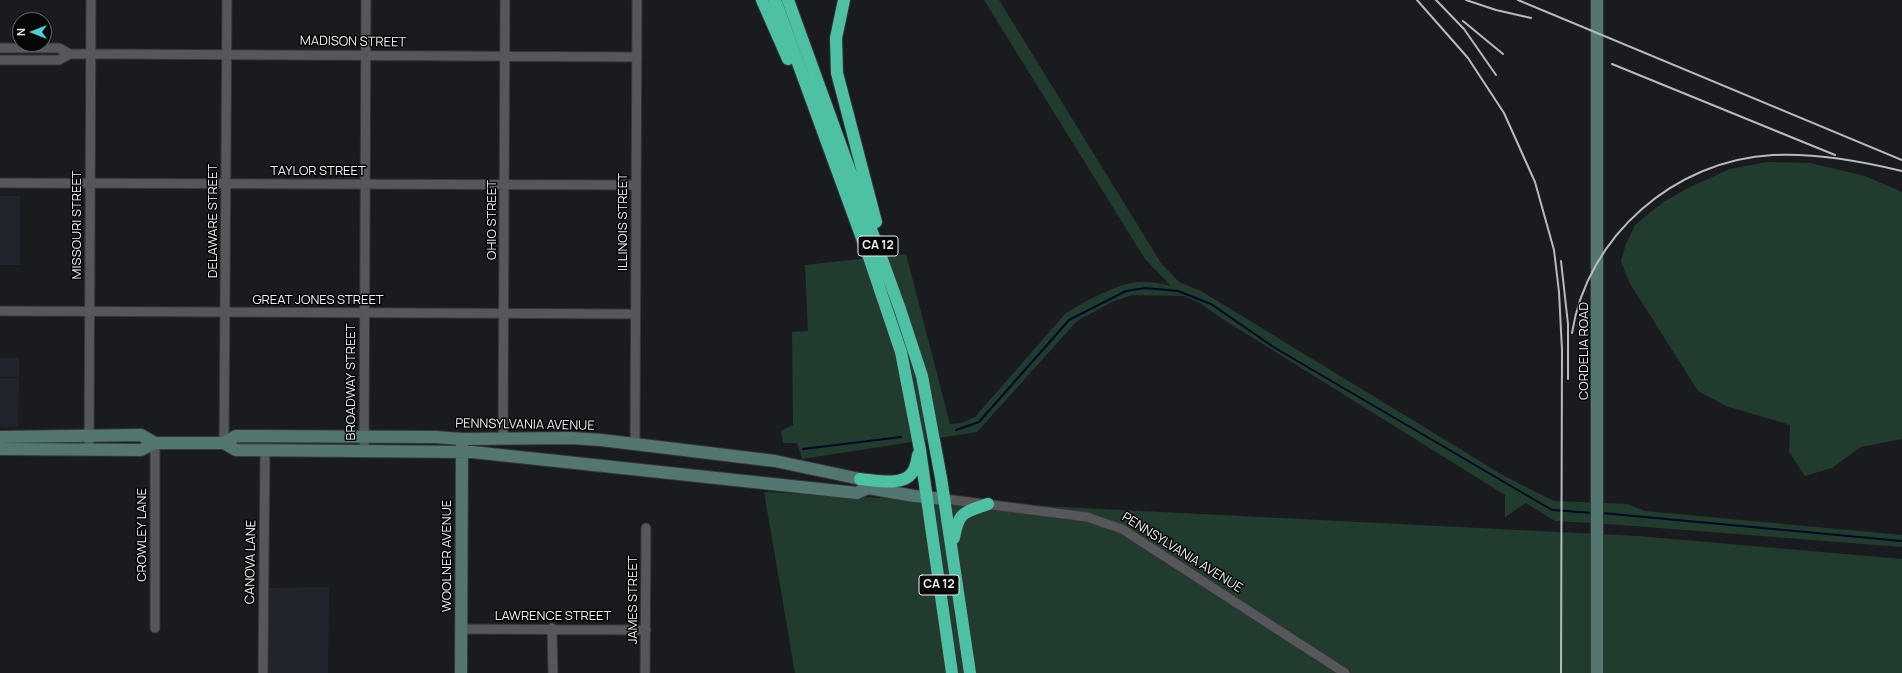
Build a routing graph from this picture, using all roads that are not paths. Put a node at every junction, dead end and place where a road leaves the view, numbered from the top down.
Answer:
1 (91, 0) edge
2 (227, 0) edge
3 (366, 0) edge
4 (505, 0) edge
5 (637, 0) edge
6 (762, 0) edge
7 (775, 0) edge
8 (788, 0) edge
9 (844, 0) edge
10 (1597, 0) edge
11 (0, 48) edge
12 (70, 54) junction
13 (91, 54) junction
14 (227, 54) junction
15 (365, 56) junction
16 (505, 56) junction
17 (637, 57) junction
18 (0, 60) edge
19 (836, 169) junction
20 (0, 183) edge
21 (90, 183) junction
22 (226, 184) junction
23 (365, 185) junction
24 (505, 185) junction
25 (636, 185) junction
26 (882, 257) junction
27 (0, 311) edge
28 (89, 312) junction
29 (226, 312) junction
30 (365, 313) junction
31 (504, 314) junction
32 (635, 314) junction
33 (89, 435) junction
34 (0, 436) edge
35 (364, 437) junction
36 (462, 439) junction
37 (503, 439) junction
38 (224, 442) junction
39 (155, 443) junction
40 (635, 444) junction
41 (0, 449) edge
42 (89, 450) junction
43 (920, 450) junction
44 (265, 451) junction
45 (364, 451) junction
46 (461, 452) junction
47 (864, 484) junction
48 (926, 498) junction
49 (945, 499) junction
50 (988, 504) junction
51 (646, 528) dead end
52 (952, 549) junction
53 (154, 628) dead end
54 (552, 628) junction
55 (461, 629) junction
56 (646, 630) junction
57 (263, 673) edge
58 (460, 673) edge
59 (552, 673) edge
60 (646, 673) edge
61 (952, 673) edge
62 (970, 673) edge
63 (1345, 673) edge
64 (1597, 673) edge

1 - 13 street, MISSOURI STREET
2 - 14 street, DELAWARE STREET
3 - 15 street, BROADWAY STREET
4 - 16 street, OHIO STREET
5 - 17 street, ILLINOIS STREET
6 - 19 highway
7 - 19 highway, CA 12
8 - 26 highway, CA 12
9 - 26 highway
10 - 64 main road, CORDELIA ROAD
11 - 12 street, MADISON STREET
12 - 13 street, MADISON STREET
12 - 18 street, MADISON STREET
13 - 14 street, MADISON STREET
13 - 21 street, MISSOURI STREET
14 - 15 street, MADISON STREET
14 - 22 street, DELAWARE STREET
15 - 16 street, MADISON STREET
15 - 23 street, BROADWAY STREET
16 - 17 street, MADISON STREET
16 - 24 street, OHIO STREET
17 - 25 street, ILLINOIS STREET
19 - 43 highway, CA 12
20 - 21 street, TAYLOR STREET
21 - 22 street, TAYLOR STREET
21 - 28 street, MISSOURI STREET
22 - 23 street, TAYLOR STREET
22 - 29 street, DELAWARE STREET
23 - 24 street, TAYLOR STREET
23 - 30 street, BROADWAY STREET
24 - 25 street, TAYLOR STREET
24 - 31 street, OHIO STREET
25 - 32 street, ILLINOIS STREET
26 - 49 highway, CA 12
27 - 28 street, GREAT JONES STREET
28 - 29 street, GREAT JONES STREET
28 - 33 street, MISSOURI STREET
29 - 30 street, GREAT JONES STREET
29 - 38 street, DELAWARE STREET
30 - 31 street, GREAT JONES STREET
30 - 35 street, BROADWAY STREET
31 - 32 street, GREAT JONES STREET
31 - 37 street, OHIO STREET
32 - 40 street, ILLINOIS STREET
33 - 34 main road, PENNSYLVANIA AVENUE
33 - 39 main road, PENNSYLVANIA AVENUE
33 - 42 street, MISSOURI STREET
35 - 36 main road, PENNSYLVANIA AVENUE
35 - 38 main road, PENNSYLVANIA AVENUE
35 - 45 street, BROADWAY STREET
36 - 37 main road, PENNSYLVANIA AVENUE
36 - 46 main road, WOOLNER AVENUE
37 - 40 main road, PENNSYLVANIA AVENUE
38 - 39 main road, PENNSYLVANIA AVENUE
38 - 44 main road, PENNSYLVANIA AVENUE
39 - 42 main road, PENNSYLVANIA AVENUE
39 - 53 street, CROWLEY LANE
40 - 47 main road, PENNSYLVANIA AVENUE
41 - 42 main road, PENNSYLVANIA AVENUE
43 - 47 highway
43 - 48 highway, CA 12
44 - 45 main road, PENNSYLVANIA AVENUE
44 - 57 street, CANOVA LANE
45 - 46 main road, PENNSYLVANIA AVENUE
46 - 47 main road, PENNSYLVANIA AVENUE
46 - 55 main road, WOOLNER AVENUE
47 - 48 main road, PENNSYLVANIA AVENUE
48 - 49 main road, PENNSYLVANIA AVENUE
48 - 61 highway, CA 12
49 - 50 street, PENNSYLVANIA AVENUE
49 - 52 highway, CA 12
50 - 52 highway
50 - 63 street, PENNSYLVANIA AVENUE
51 - 56 street, JAMES STREET
52 - 62 highway, CA 12
54 - 55 street, LAWRENCE STREET
54 - 56 street, LAWRENCE STREET
54 - 59 street
55 - 58 main road, WOOLNER AVENUE
56 - 60 street, JAMES STREET

